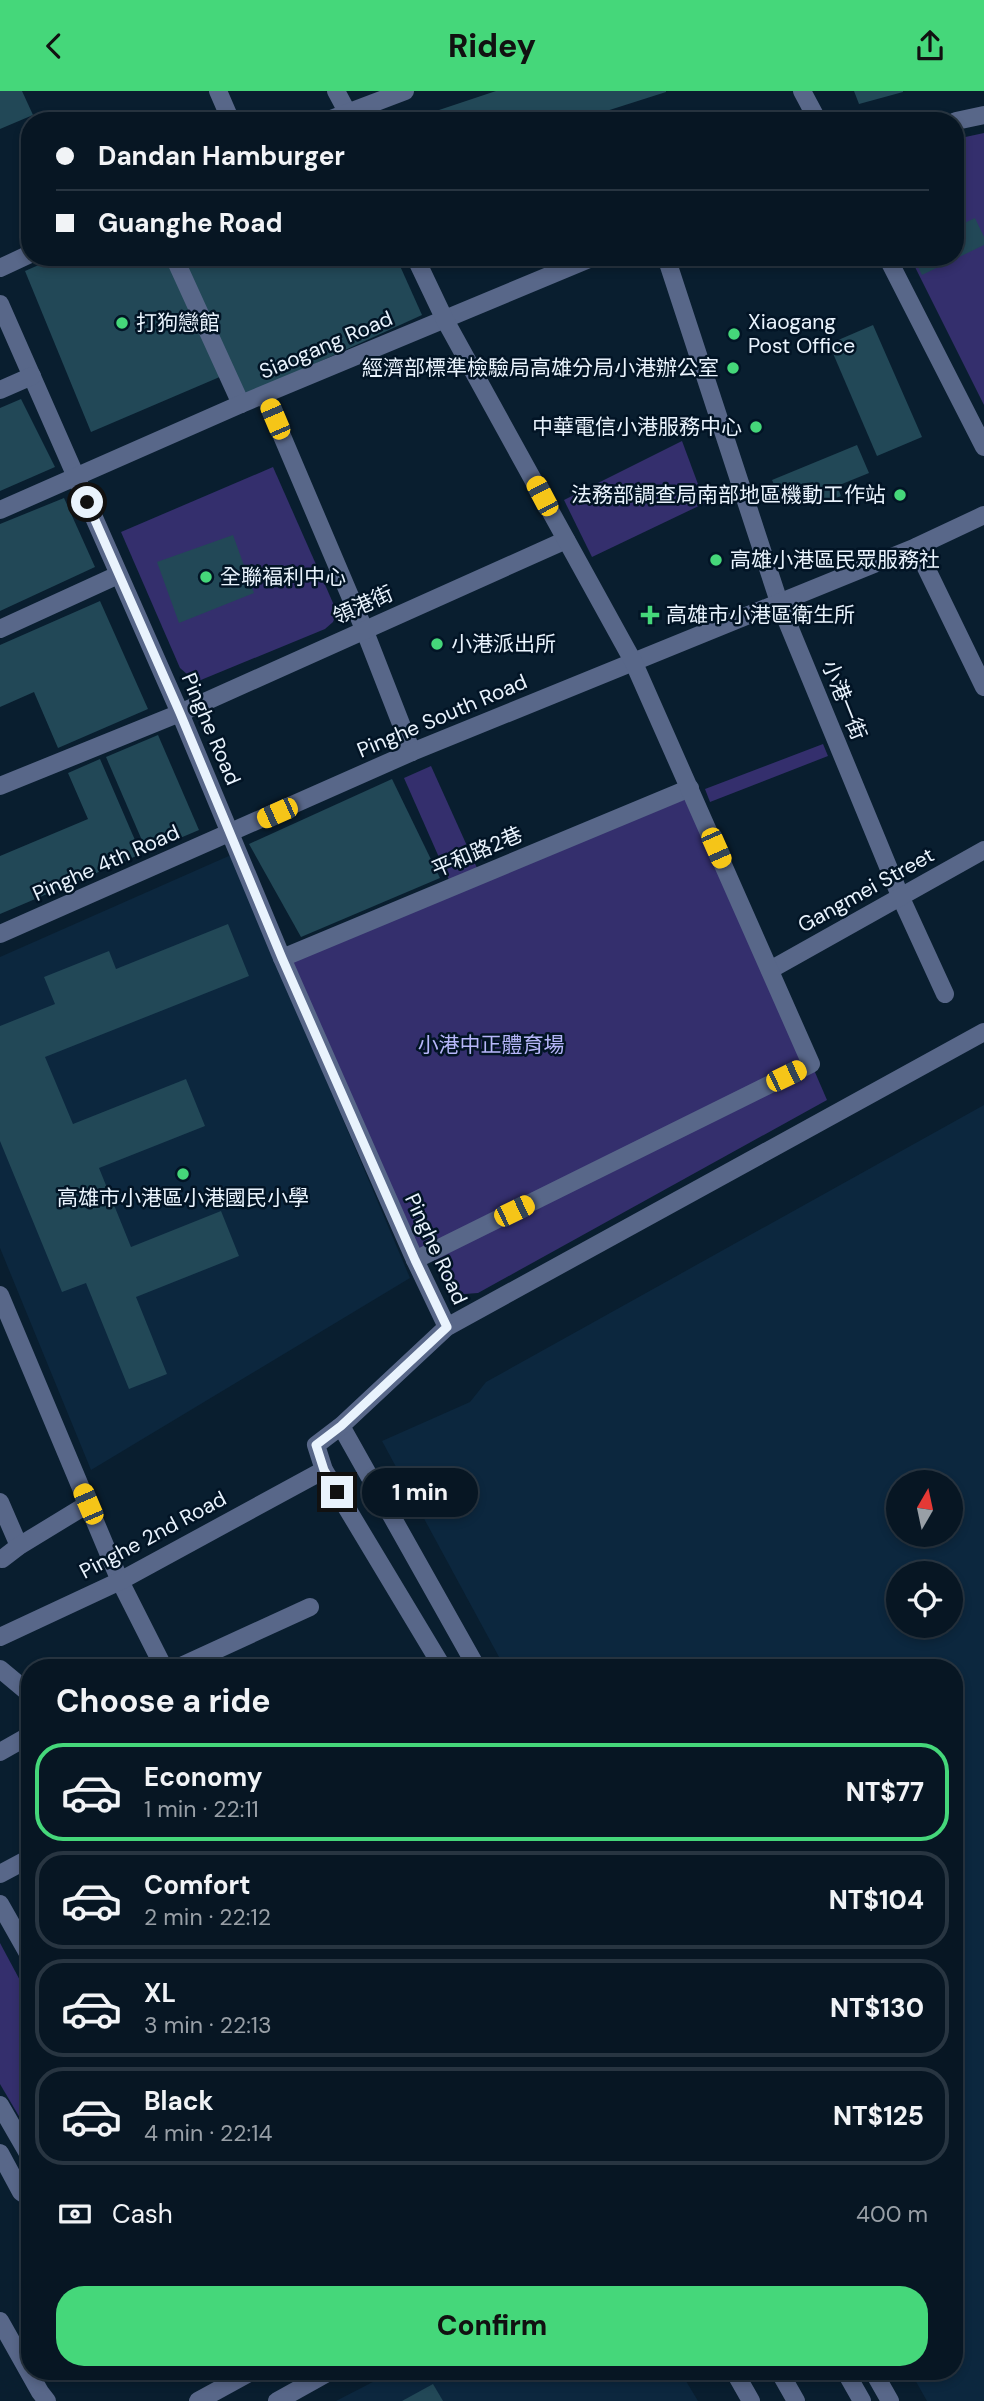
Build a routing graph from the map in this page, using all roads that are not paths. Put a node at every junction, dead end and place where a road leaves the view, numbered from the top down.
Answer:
1 (218, 91) edge
2 (337, 91) edge
3 (405, 91) edge
4 (802, 91) edge
5 (227, 112) edge
6 (348, 112) edge
7 (359, 112) edge
8 (813, 112) edge
9 (984, 115) edge
10 (964, 119) edge
11 (21, 258) edge
12 (178, 266) edge
13 (419, 266) edge
14 (573, 266) edge
15 (669, 266) edge
16 (892, 266) edge
17 (0, 268) edge
18 (0, 303) edge
19 (445, 320) junction
20 (33, 376) junction
21 (0, 390) edge
22 (265, 396) junction
23 (241, 404) junction
24 (984, 447) edge
25 (77, 478) junction
26 (0, 510) edge
27 (984, 515) edge
28 (566, 540) junction
29 (916, 547) junction
30 (118, 575) junction
31 (779, 603) junction
32 (0, 629) edge
33 (364, 629) junction
34 (633, 660) junction
35 (984, 687) edge
36 (180, 713) junction
37 (412, 753) junction
38 (0, 786) edge
39 (690, 788) junction
40 (230, 834) junction
41 (984, 850) edge
42 (901, 898) junction
43 (0, 934) edge
44 (282, 958) junction
45 (770, 970) junction
46 (945, 993) dead end
47 (984, 1032) edge
48 (415, 1260) junction
49 (0, 1295) edge
50 (447, 1327) junction
51 (341, 1426) junction
52 (324, 1470) junction
53 (0, 1503) edge
54 (88, 1504) junction
55 (19, 1546) junction
56 (2, 1559) dead end
57 (120, 1581) junction
58 (310, 1607) dead end
59 (0, 1637) edge
60 (159, 1659) edge
61 (197, 1659) edge
62 (438, 1659) edge
63 (472, 1659) edge
64 (0, 1669) edge
65 (21, 1686) edge
66 (21, 1740) edge
67 (0, 1752) edge
68 (21, 1863) edge
69 (0, 1874) edge
70 (0, 1904) edge
71 (21, 1941) edge
72 (0, 2105) edge
73 (21, 2141) edge
74 (0, 2153) edge
75 (21, 2192) edge
76 (0, 2321) edge
77 (21, 2358) edge
78 (33, 2380) edge
79 (236, 2380) edge
80 (315, 2380) edge
81 (739, 2380) edge
82 (784, 2380) edge
83 (850, 2380) edge
84 (878, 2380) edge
85 (47, 2401) edge
86 (198, 2401) edge
87 (277, 2401) edge
88 (751, 2401) edge
89 (796, 2401) edge
90 (862, 2401) edge
91 (890, 2401) edge

1 - 5 street
2 - 6 street
3 - 7 street
4 - 8 street
9 - 10 street
11 - 17 street
12 - 23 street
13 - 19 street
14 - 19 street, Siaogang Road
15 - 31 street, 小港一街
16 - 24 street
18 - 20 street, Pinghe Road
19 - 22 street, Siaogang Road
19 - 28 street
20 - 21 street
20 - 25 street, Pinghe Road
22 - 23 street, Siaogang Road
22 - 33 street
23 - 25 street, Siaogang Road
25 - 26 street, Siaogang Road
25 - 30 street, Pinghe Road
27 - 29 street, Pinghe South Road
28 - 33 street, 領港街
28 - 34 street
29 - 31 street, Pinghe South Road
29 - 35 street
30 - 32 street
30 - 36 street, Pinghe Road
31 - 34 street, Pinghe South Road
31 - 42 street, 小港一街
33 - 36 street, 領港街
33 - 37 street
34 - 37 street, Pinghe South Road
34 - 39 street
36 - 38 street, 領港街
36 - 40 street, Pinghe Road
37 - 40 street, Pinghe South Road
39 - 44 street, 平和路2巷
39 - 45 street
40 - 43 street, Pinghe 4th Road
40 - 44 street, Pinghe Road
41 - 42 street, Gangmei Street
42 - 45 street, Gangmei Street
42 - 46 street, 小港一街
44 - 48 street, Pinghe Road
45 - 48 street
47 - 50 street
48 - 50 street, Pinghe Road
49 - 54 street
50 - 51 street
51 - 52 street
51 - 63 street
52 - 57 street, Pinghe 2nd Road
52 - 62 street
53 - 55 street
54 - 55 street
54 - 57 street
55 - 56 street
57 - 59 street, Pinghe 2nd Road
57 - 60 street
58 - 61 street
64 - 65 street
66 - 67 street
68 - 69 street
70 - 71 street
72 - 73 street
74 - 75 street
76 - 77 street
78 - 85 street
79 - 86 street
80 - 87 street
81 - 88 street
82 - 89 street
83 - 90 street
84 - 91 street

